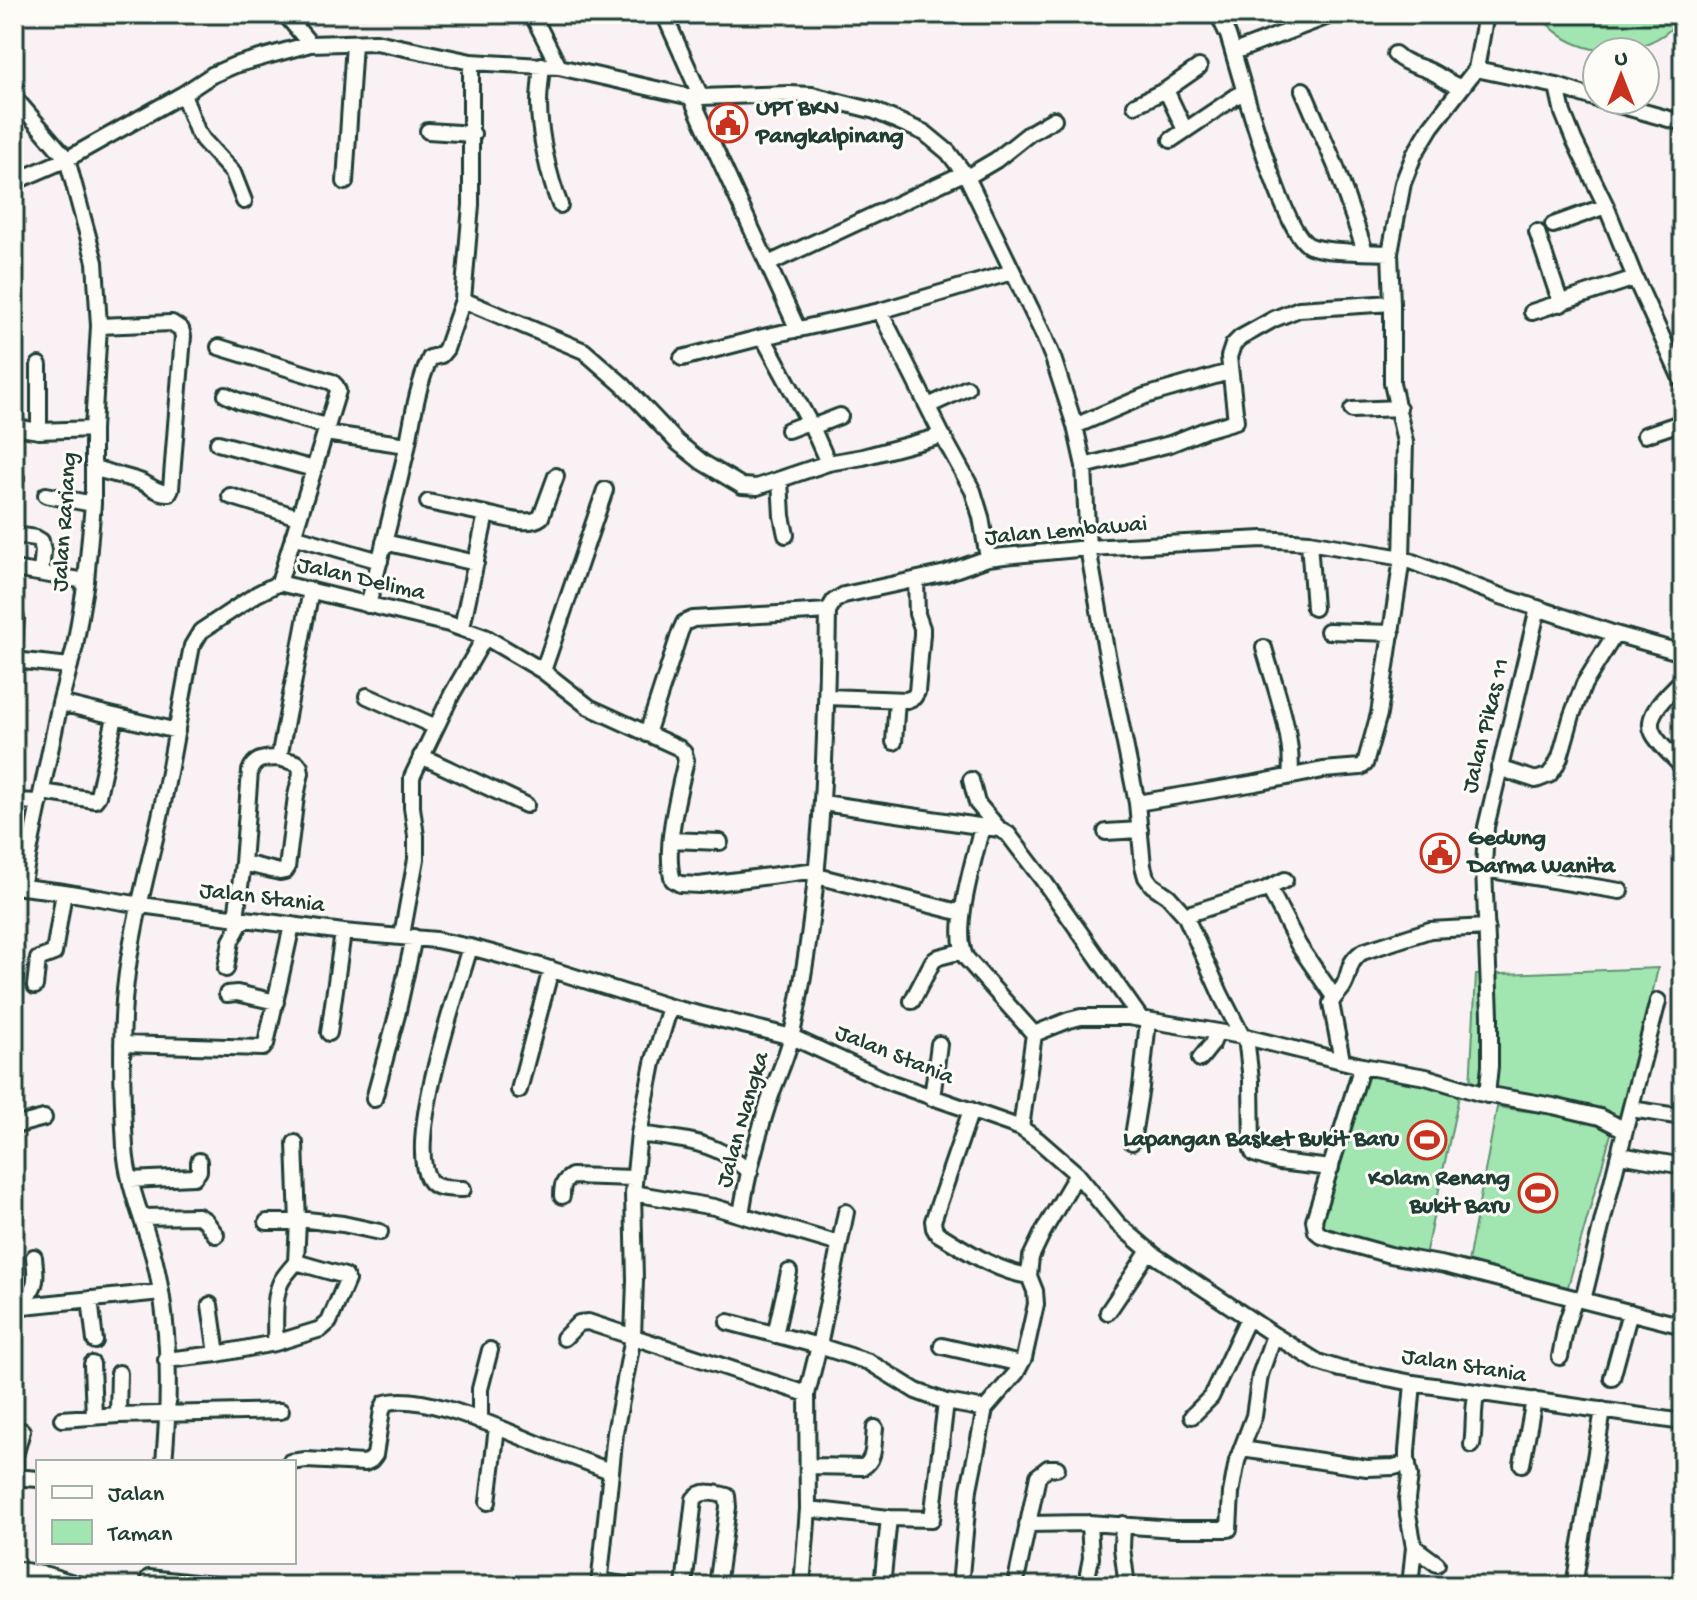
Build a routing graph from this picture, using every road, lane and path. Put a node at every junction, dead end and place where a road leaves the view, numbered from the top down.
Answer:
1 (285, 14) edge
2 (532, 14) edge
3 (664, 14) edge
4 (1218, 14) edge
5 (1334, 14) edge
6 (1486, 14) edge
7 (354, 43) junction
8 (310, 44) junction
9 (1234, 52) junction
10 (1395, 54) dead end
11 (471, 62) junction
12 (542, 65) junction
13 (559, 67) junction
14 (1199, 67) dead end
15 (1476, 69) junction
16 (1557, 86) junction
17 (1462, 87) junction
18 (1166, 90) junction
19 (1303, 90) dead end
20 (1244, 91) junction
21 (1581, 93) edge
22 (183, 94) junction
23 (14, 97) edge
24 (696, 97) junction
25 (1135, 105) dead end
26 (1658, 116) edge
27 (1054, 119) dead end
28 (1683, 123) edge
29 (1185, 130) junction
30 (428, 131) dead end
31 (473, 134) junction
32 (1171, 140) dead end
33 (67, 159) junction
34 (965, 175) junction
35 (14, 182) edge
36 (345, 182) dead end
37 (244, 201) dead end
38 (560, 205) dead end
39 (1606, 206) junction
40 (1553, 225) dead end
41 (1537, 232) dead end
42 (1365, 251) junction
43 (1390, 253) junction
44 (768, 264) junction
45 (1012, 272) junction
46 (1635, 278) junction
47 (463, 300) junction
48 (1392, 303) junction
49 (1561, 304) junction
50 (880, 311) junction
51 (1532, 312) dead end
52 (99, 326) junction
53 (798, 330) junction
54 (763, 337) junction
55 (219, 347) dead end
56 (682, 358) dead end
57 (39, 365) dead end
58 (1229, 372) junction
59 (1683, 382) edge
60 (967, 388) dead end
61 (226, 395) dead end
62 (928, 406) junction
63 (1399, 408) junction
64 (1352, 410) dead end
65 (840, 416) dead end
66 (1683, 422) edge
67 (810, 424) junction
68 (1075, 426) junction
69 (14, 427) edge
70 (93, 429) junction
71 (326, 430) junction
72 (788, 430) dead end
73 (39, 431) junction
74 (941, 433) junction
75 (1645, 435) dead end
76 (218, 443) dead end
77 (407, 445) junction
78 (828, 463) junction
79 (1084, 466) junction
80 (94, 468) junction
81 (314, 469) junction
82 (556, 476) dead end
83 (780, 480) junction
84 (605, 490) dead end
85 (46, 495) dead end
86 (230, 496) dead end
87 (428, 502) dead end
88 (93, 504) junction
89 (486, 514) junction
90 (298, 517) junction
91 (14, 535) edge
92 (786, 535) dead end
93 (293, 536) junction
94 (384, 542) junction
95 (1309, 542) junction
96 (1088, 548) junction
97 (988, 558) junction
98 (1402, 558) junction
99 (380, 561) junction
100 (476, 563) junction
101 (14, 569) edge
102 (41, 573) junction
103 (916, 580) junction
104 (86, 581) junction
105 (279, 583) junction
106 (311, 590) junction
107 (368, 605) junction
108 (1314, 608) dead end
109 (1538, 608) junction
110 (828, 611) junction
111 (16, 618) edge
112 (462, 627) junction
113 (1328, 631) dead end
114 (1392, 633) junction
115 (1615, 634) junction
116 (485, 637) junction
117 (14, 641) edge
118 (1264, 648) dead end
119 (1683, 653) edge
120 (14, 660) edge
121 (70, 666) junction
122 (543, 671) junction
123 (1683, 679) edge
124 (367, 696) dead end
125 (827, 697) junction
126 (897, 700) junction
127 (60, 703) junction
128 (115, 717) junction
129 (436, 727) junction
130 (177, 731) junction
131 (647, 734) junction
132 (894, 742) dead end
133 (421, 756) junction
134 (279, 758) junction
135 (1499, 768) junction
136 (1683, 768) edge
137 (1290, 776) junction
138 (971, 780) dead end
139 (41, 797) junction
140 (14, 801) edge
141 (823, 803) junction
142 (1137, 803) junction
143 (526, 805) dead end
144 (992, 828) junction
145 (1140, 830) junction
146 (1106, 832) dead end
147 (671, 840) junction
148 (720, 842) dead end
149 (243, 863) junction
150 (1484, 869) junction
151 (817, 873) junction
152 (1285, 880) dead end
153 (18, 886) edge
154 (1269, 888) junction
155 (1620, 891) dead end
156 (64, 892) junction
157 (141, 905) junction
158 (962, 913) junction
159 (1185, 915) junction
160 (240, 918) junction
161 (292, 925) junction
162 (1487, 927) junction
163 (343, 932) junction
164 (408, 936) junction
165 (470, 947) junction
166 (962, 951) junction
167 (226, 969) dead end
168 (551, 969) junction
169 (35, 986) dead end
170 (227, 994) dead end
171 (1334, 997) junction
172 (912, 1001) dead end
173 (1658, 1001) dead end
174 (276, 1002) junction
175 (670, 1007) junction
176 (1144, 1020) junction
177 (1217, 1032) junction
178 (329, 1033) dead end
179 (1034, 1034) junction
180 (1244, 1036) junction
181 (792, 1037) junction
182 (122, 1044) junction
183 (939, 1044) dead end
184 (1200, 1059) dead end
185 (1342, 1060) junction
186 (1362, 1066) junction
187 (519, 1090) dead end
188 (1492, 1096) junction
189 (932, 1098) junction
190 (374, 1099) dead end
191 (1631, 1109) junction
192 (971, 1110) junction
193 (1683, 1117) edge
194 (44, 1118) dead end
195 (14, 1126) edge
196 (1021, 1128) junction
197 (1625, 1130) junction
198 (639, 1134) junction
199 (1132, 1142) dead end
200 (295, 1143) dead end
201 (1620, 1155) junction
202 (199, 1161) dead end
203 (1683, 1166) edge
204 (1331, 1168) junction
205 (750, 1172) junction
206 (1077, 1174) junction
207 (130, 1180) junction
208 (634, 1186) junction
209 (463, 1189) dead end
210 (562, 1196) dead end
211 (846, 1212) dead end
212 (741, 1215) junction
213 (141, 1217) junction
214 (298, 1221) junction
215 (267, 1222) dead end
216 (380, 1232) dead end
217 (216, 1235) dead end
218 (839, 1244) junction
219 (1149, 1251) junction
220 (34, 1257) dead end
221 (296, 1262) junction
222 (789, 1272) dead end
223 (1029, 1276) junction
224 (161, 1292) junction
225 (90, 1299) junction
226 (1579, 1299) junction
227 (210, 1305) dead end
228 (15, 1307) edge
229 (1108, 1312) dead end
230 (1630, 1312) junction
231 (1248, 1318) junction
232 (728, 1322) dead end
233 (1683, 1326) edge
234 (775, 1335) junction
235 (1274, 1335) junction
236 (633, 1337) junction
237 (564, 1338) dead end
238 (95, 1341) dead end
239 (275, 1343) junction
240 (819, 1346) junction
241 (942, 1346) dead end
242 (490, 1350) dead end
243 (217, 1354) junction
244 (1560, 1357) dead end
245 (166, 1360) junction
246 (92, 1364) dead end
247 (1021, 1364) junction
248 (119, 1373) dead end
249 (1612, 1378) dead end
250 (1413, 1383) junction
251 (1477, 1392) junction
252 (807, 1394) junction
253 (1534, 1400) junction
254 (946, 1402) junction
255 (985, 1409) junction
256 (1603, 1410) junction
257 (281, 1411) dead end
258 (118, 1415) junction
259 (168, 1415) junction
260 (1192, 1416) dead end
261 (94, 1417) junction
262 (62, 1419) dead end
263 (480, 1421) junction
264 (1683, 1422) edge
265 (497, 1427) junction
266 (875, 1428) dead end
267 (22, 1431) dead end
268 (1472, 1445) dead end
269 (1242, 1449) junction
270 (164, 1460) edge
271 (296, 1461) edge
272 (1408, 1463) junction
273 (1522, 1464) dead end
274 (808, 1466) junction
275 (1057, 1468) dead end
276 (610, 1471) junction
277 (36, 1479) edge
278 (14, 1481) edge
279 (488, 1502) dead end
280 (808, 1509) junction
281 (889, 1518) junction
282 (1089, 1523) junction
283 (1027, 1524) junction
284 (1123, 1524) junction
285 (1414, 1547) junction
286 (1437, 1564) dead end
287 (14, 1569) edge
288 (148, 1582) edge
289 (77, 1584) dead end
290 (599, 1584) edge
291 (222, 1586) edge
292 (630, 1586) edge
293 (684, 1586) edge
294 (717, 1586) edge
295 (802, 1586) edge
296 (882, 1586) edge
297 (960, 1586) edge
298 (1015, 1586) edge
299 (1088, 1586) edge
300 (1127, 1586) edge
301 (1410, 1586) edge
302 (1574, 1586) edge

1 - 8 street
2 - 13 street
3 - 24 street
4 - 9 street
5 - 9 street
6 - 15 street
7 - 8 street
7 - 11 street
7 - 36 street
8 - 22 street
9 - 20 street
10 - 17 street
11 - 12 street
11 - 31 street
12 - 13 street
12 - 38 street
13 - 24 street
14 - 18 street
15 - 16 street
15 - 17 street
16 - 21 street
16 - 39 street
17 - 43 street
18 - 25 street
18 - 29 street
19 - 42 street
20 - 29 street
20 - 42 street
22 - 33 street
22 - 37 street
23 - 33 street
24 - 34 street
24 - 44 street
26 - 28 street
27 - 34 street
29 - 32 street
30 - 31 street
31 - 47 street
33 - 35 street
33 - 52 street, Jalan Rariang
34 - 44 street
34 - 45 street
39 - 40 street
39 - 46 street
41 - 49 street
42 - 43 street
43 - 48 street
44 - 53 street
45 - 50 street
45 - 68 street
46 - 49 street
46 - 59 street
47 - 77 street
47 - 83 street
48 - 58 street
48 - 63 street
49 - 51 street
50 - 53 street
50 - 62 street
52 - 70 street, Jalan Rariang
52 - 80 street
53 - 54 street
54 - 56 street
54 - 67 street
55 - 71 street
57 - 73 street
58 - 68 street
58 - 79 street
60 - 62 street
61 - 71 street
62 - 74 street
63 - 64 street
63 - 98 street
65 - 67 street
66 - 75 street
67 - 72 street
67 - 78 street
68 - 79 street
69 - 73 street
70 - 73 street
70 - 80 street, Jalan Rariang
71 - 77 street
71 - 81 street
74 - 78 street
74 - 97 street
76 - 81 street
77 - 94 street
78 - 83 street
79 - 96 street
80 - 88 street, Jalan Rariang
81 - 90 street
82 - 89 street
83 - 92 street
84 - 122 street
85 - 88 street
86 - 90 street
87 - 89 street
88 - 104 street, Jalan Rariang
89 - 100 street
90 - 93 street
91 - 102 street
93 - 99 street
93 - 105 street
94 - 99 street
94 - 100 street
95 - 96 street, Jalan Lembawai
95 - 98 street, Jalan Lembawai
95 - 108 street
96 - 97 street, Jalan Lembawai
96 - 142 street
97 - 103 street, Jalan Lembawai
98 - 109 street, Jalan Lembawai
98 - 114 street
99 - 107 street
100 - 112 street
101 - 102 street
102 - 104 street
103 - 110 street, Jalan Lembawai
103 - 126 street
104 - 121 street, Jalan Rariang
105 - 106 street, Jalan Delima
105 - 130 street, Jalan Delima
106 - 107 street, Jalan Delima
106 - 134 street
107 - 112 street, Jalan Delima
109 - 115 street, Jalan Lembawai
109 - 135 street, Jalan Pikas 11
110 - 125 street
110 - 131 street
111 - 117 street
112 - 116 street, Jalan Delima
113 - 114 street
114 - 137 street
115 - 119 street, Jalan Lembawai
115 - 135 street
116 - 122 street, Jalan Delima
116 - 129 street
118 - 137 street
120 - 121 street
121 - 127 street, Jalan Rariang
122 - 131 street, Jalan Delima
123 - 136 street
124 - 129 street
125 - 126 street
125 - 141 street
126 - 132 street
127 - 128 street
127 - 139 street, Jalan Rariang
128 - 130 street
128 - 139 street
129 - 133 street
130 - 157 street, Jalan Delima
131 - 147 street, Jalan Delima
133 - 143 street
133 - 164 street
134 - 149 street
134 - 149 street
135 - 150 street, Jalan Pikas 11
137 - 142 street
138 - 144 street
139 - 140 street
139 - 153 street, Jalan Rariang
141 - 144 street
141 - 151 street
142 - 145 street
144 - 158 street
144 - 176 street
145 - 146 street
145 - 159 street
147 - 148 street
147 - 151 street, Jalan Delima
149 - 160 street
150 - 155 street
150 - 162 street, Jalan Pikas 11
151 - 158 street
151 - 181 street
152 - 154 street
153 - 156 street, Jalan Stania
154 - 159 street
154 - 171 street
156 - 157 street, Jalan Stania
156 - 169 street
157 - 160 street, Jalan Stania
157 - 182 street, Jalan Delima
158 - 166 street
159 - 180 street
160 - 161 street, Jalan Stania
160 - 167 street
161 - 163 street, Jalan Stania
161 - 174 street
162 - 171 street
162 - 188 street, Jalan Pikas 11
163 - 164 street, Jalan Stania
163 - 178 street
164 - 165 street, Jalan Stania
164 - 190 street
165 - 168 street, Jalan Stania
165 - 209 street
166 - 172 street
166 - 179 street
168 - 175 street, Jalan Stania
168 - 187 street
170 - 174 street
171 - 185 street
173 - 191 street
174 - 182 street
175 - 181 street, Jalan Stania
175 - 198 street
176 - 177 street
176 - 179 street
176 - 199 street
177 - 180 street
177 - 184 street
179 - 196 street
180 - 185 street
180 - 204 street
181 - 189 street, Jalan Stania
181 - 205 street, Jalan Nangka
182 - 207 street, Jalan Delima
183 - 189 street
185 - 186 street
186 - 188 street
186 - 204 street
188 - 197 street
189 - 192 street, Jalan Stania
191 - 193 street
191 - 197 street
192 - 196 street, Jalan Stania
192 - 223 street
194 - 195 street
196 - 206 street, Jalan Stania
197 - 201 street
198 - 205 street
198 - 208 street
200 - 214 street
201 - 203 street
201 - 226 street
202 - 207 street
204 - 226 street
205 - 212 street, Jalan Nangka
206 - 219 street, Jalan Stania
206 - 223 street
207 - 213 street, Jalan Delima
208 - 210 street
208 - 212 street
208 - 236 street
211 - 218 street
212 - 218 street
213 - 217 street
213 - 224 street, Jalan Delima
214 - 215 street
214 - 216 street
214 - 221 street
218 - 240 street
219 - 229 street
219 - 231 street, Jalan Stania
220 - 228 street
221 - 239 street
221 - 239 street
222 - 234 street
223 - 247 street
224 - 225 street
224 - 245 street, Jalan Delima
225 - 228 street
225 - 238 street
226 - 230 street
226 - 244 street
227 - 243 street
230 - 233 street
230 - 249 street
231 - 235 street, Jalan Stania
231 - 260 street
232 - 234 street
234 - 240 street
235 - 250 street, Jalan Stania
235 - 269 street
236 - 237 street
236 - 252 street
236 - 276 street
239 - 243 street
240 - 252 street
240 - 254 street
241 - 247 street
242 - 263 street
243 - 245 street
245 - 259 street, Jalan Delima
246 - 261 street
247 - 255 street
248 - 258 street
250 - 251 street, Jalan Stania
250 - 272 street
251 - 253 street, Jalan Stania
251 - 268 street
252 - 274 street
253 - 256 street, Jalan Stania
253 - 273 street
254 - 255 street
254 - 281 street
255 - 297 street
256 - 264 street, Jalan Stania
256 - 302 street
257 - 259 street
258 - 259 street
258 - 261 street
259 - 270 street, Jalan Delima
261 - 262 street
263 - 265 street
263 - 271 street
265 - 276 street
265 - 279 street
266 - 274 street
267 - 278 street
269 - 272 street
269 - 284 street
272 - 285 street
274 - 280 street
275 - 283 street
276 - 290 street
277 - 278 street
280 - 281 street
280 - 295 street
281 - 296 street
282 - 283 street
282 - 284 street
282 - 299 street
283 - 298 street
284 - 300 street
285 - 286 street
285 - 301 street
287 - 289 street
288 - 291 street
290 - 292 street
293 - 294 street

